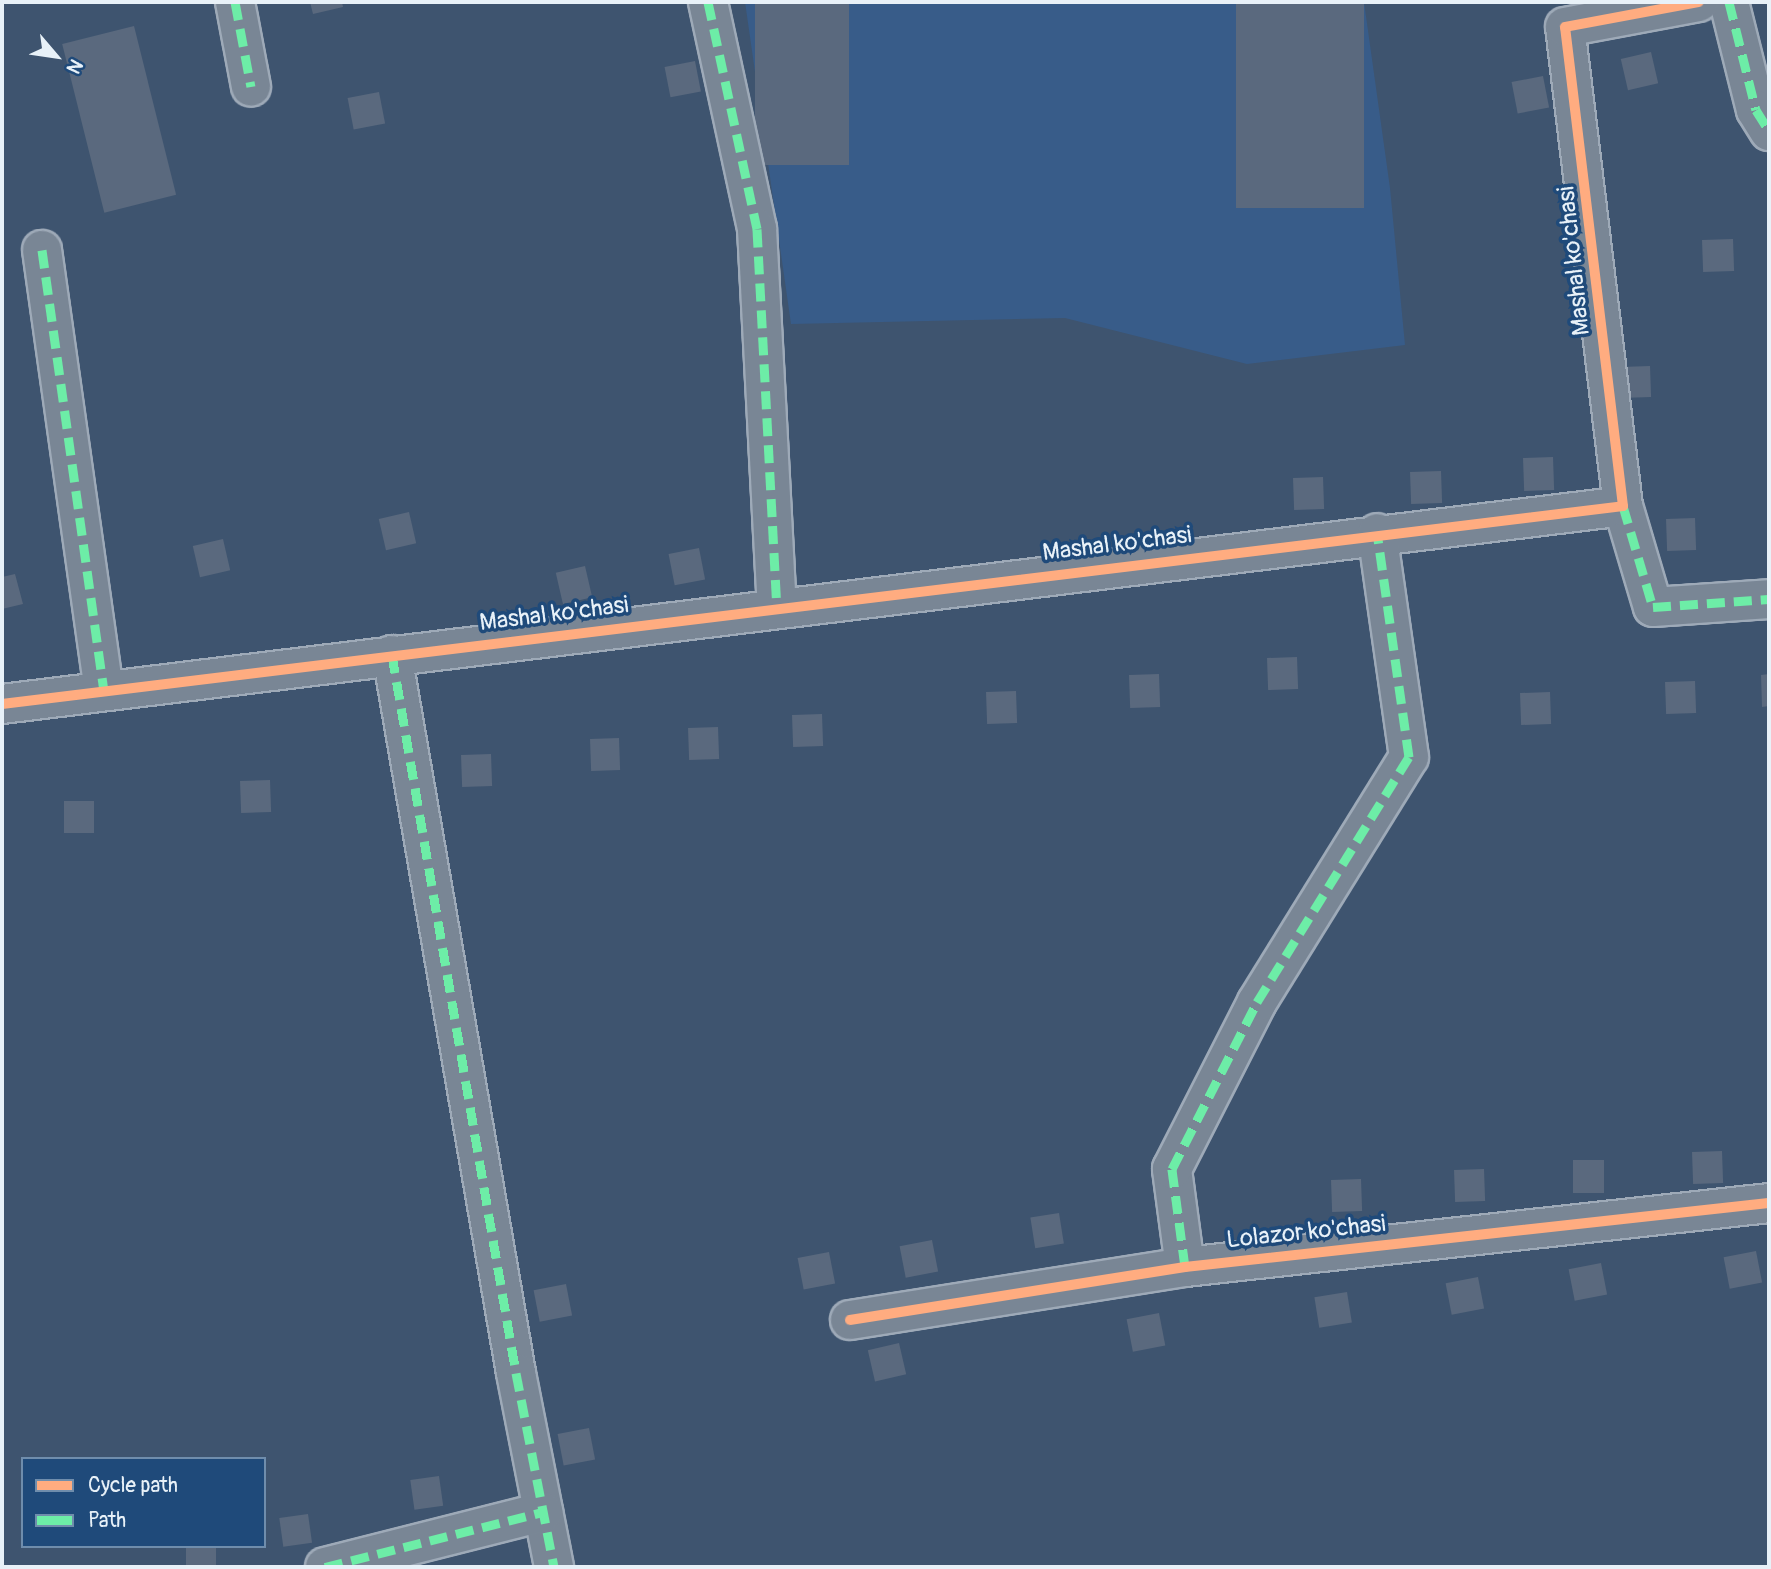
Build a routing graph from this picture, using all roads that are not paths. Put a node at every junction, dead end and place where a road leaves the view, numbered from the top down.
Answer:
1 (235, 2) edge
2 (708, 2) edge
3 (1699, 2) edge
4 (1729, 2) edge
5 (251, 87) dead end
6 (1769, 131) edge
7 (42, 250) dead end
8 (1623, 506) junction
9 (1377, 533) junction
10 (1769, 599) edge
11 (777, 607) junction
12 (392, 655) junction
13 (104, 691) junction
14 (2, 704) edge
15 (1769, 1203) edge
16 (1185, 1266) junction
17 (850, 1320) dead end
18 (543, 1512) junction
19 (324, 1567) edge
20 (554, 1567) edge

1 - 5 street
2 - 11 street
3 - 8 street, Mashal ko'chasi
4 - 6 street
7 - 13 street
8 - 9 street, Mashal ko'chasi
8 - 10 street
9 - 11 street, Mashal ko'chasi
9 - 16 street
11 - 12 street, Mashal ko'chasi
12 - 13 street, Mashal ko'chasi
12 - 18 street
13 - 14 street, Mashal ko'chasi
15 - 16 street, Lolazor ko'chasi
16 - 17 street, Lolazor ko'chasi
18 - 19 street
18 - 20 street

